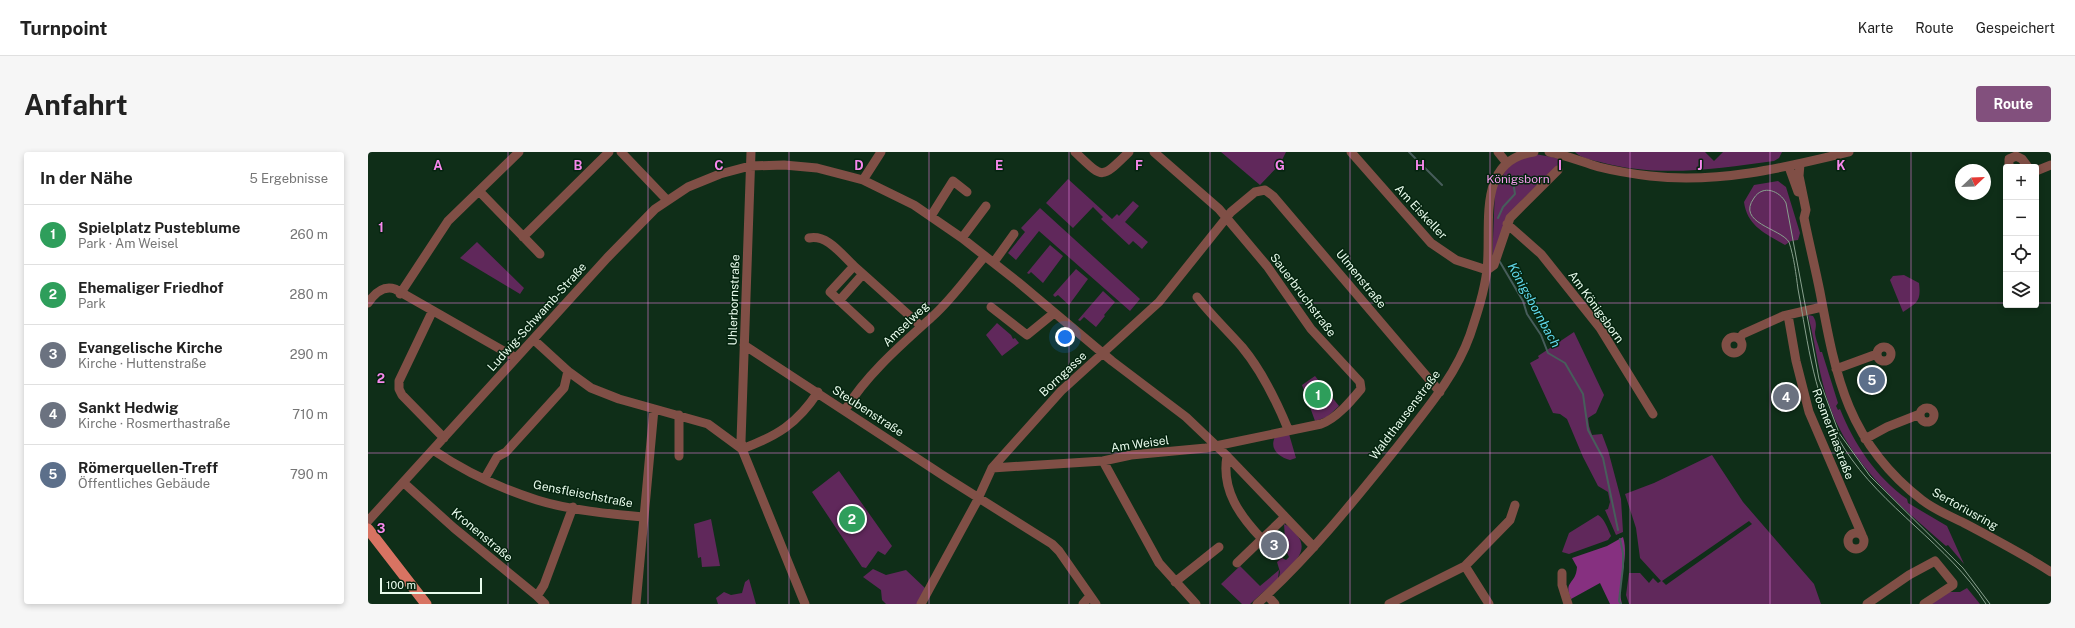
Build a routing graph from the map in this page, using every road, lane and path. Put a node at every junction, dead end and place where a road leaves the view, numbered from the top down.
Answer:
1 (519, 152) edge
2 (609, 152) edge
3 (621, 152) edge
4 (751, 152) edge
5 (881, 152) edge
6 (1075, 152) edge
7 (1129, 152) edge
8 (1154, 152) edge
9 (1351, 152) edge
10 (1498, 152) edge
11 (1534, 152) edge
12 (1549, 152) edge
13 (1849, 152) edge
14 (1506, 162) junction
15 (1800, 164) junction
16 (2008, 164) edge
17 (2026, 164) edge
18 (2051, 165) edge
19 (750, 166) junction
20 (1789, 166) junction
21 (1558, 170) dead end
22 (2039, 170) edge
23 (863, 180) junction
24 (1258, 190) joint
25 (479, 191) junction
26 (967, 192) dead end
27 (667, 200) junction
28 (986, 206) dead end
29 (1806, 210) junction
30 (931, 216) junction
31 (1226, 218) junction
32 (1507, 224) junction
33 (1014, 234) dead end
34 (523, 237) junction
35 (809, 238) dead end
36 (962, 238) junction
37 (540, 254) dead end
38 (985, 256) junction
39 (994, 262) junction
40 (854, 266) junction
41 (1487, 270) junction
42 (863, 274) junction
43 (400, 294) junction
44 (1197, 297) dead end
45 (839, 301) junction
46 (368, 303) edge
47 (1822, 306) junction
48 (991, 307) dead end
49 (432, 312) junction
50 (1054, 313) junction
51 (1788, 315) junction
52 (921, 326) junction
53 (870, 328) dead end
54 (1739, 339) dead end
55 (534, 340) junction
56 (744, 344) junction
57 (1102, 354) junction
58 (1877, 354) dead end
59 (516, 358) junction
60 (1836, 369) junction
61 (568, 371) junction
62 (1362, 385) joint
63 (818, 392) junction
64 (1440, 392) junction
65 (654, 408) junction
66 (845, 410) junction
67 (1652, 414) dead end
68 (1920, 414) dead end
69 (679, 415) junction
70 (1288, 429) junction
71 (444, 438) junction
72 (1865, 439) junction
73 (1216, 446) junction
74 (742, 449) junction
75 (433, 450) junction
76 (679, 456) dead end
77 (1226, 456) junction
78 (1103, 461) junction
79 (992, 468) junction
80 (485, 478) junction
81 (404, 483) junction
82 (978, 497) junction
83 (1515, 505) dead end
84 (573, 507) junction
85 (642, 517) junction
86 (1285, 517) junction
87 (368, 521) edge
88 (368, 529) edge
89 (1862, 535) dead end
90 (1262, 539) junction
91 (1219, 547) dead end
92 (1314, 547) junction
93 (1237, 563) dead end
94 (1465, 566) junction
95 (2051, 572) edge
96 (1562, 573) dead end
97 (1175, 582) junction
98 (1267, 595) junction
99 (537, 596) junction
100 (1090, 596) junction
101 (426, 604) edge
102 (545, 604) edge
103 (636, 604) edge
104 (805, 604) edge
105 (921, 604) edge
106 (1083, 604) edge
107 (1096, 604) edge
108 (1196, 604) edge
109 (1257, 604) edge
110 (1275, 604) edge
111 (1389, 604) edge
112 (1489, 604) edge
113 (1568, 604) edge
114 (1867, 604) edge
115 (1924, 604) edge

1 - 25 street
2 - 34 street
3 - 27 street
4 - 19 street, Uhlerbornstraße
5 - 23 street
6 - 7 street
8 - 31 street, Sauerbruchstraße
9 - 41 street, Am Eiskeller
10 - 14 street
11 - 14 street
12 - 20 street
13 - 15 street
14 - 41 street, Waldthausenstraße
15 - 20 street
15 - 29 street, Sertoriusring
16 - 17 street
18 - 22 street
19 - 23 street, Ludwig-Schwamb-Straße
19 - 27 street, Ludwig-Schwamb-Straße
19 - 56 street, Uhlerbornstraße
20 - 29 street, Sertoriusring
21 - 32 street
23 - 30 street, Ludwig-Schwamb-Straße
24 - 31 street, Borngasse
24 - 64 street, Ulmenstraße
25 - 34 street
25 - 43 street
26 - 30 street
27 - 55 street, Ludwig-Schwamb-Straße
28 - 36 street
29 - 47 street, Sertoriusring
30 - 36 street, Ludwig-Schwamb-Straße
31 - 57 street, Borngasse
31 - 62 street, Sauerbruchstraße
32 - 41 street
32 - 67 street, Am Königsborn
33 - 39 street
34 - 37 street
35 - 40 street
36 - 38 street, Ludwig-Schwamb-Straße
38 - 39 street, Ludwig-Schwamb-Straße
38 - 52 street, Amselweg
39 - 50 street, Ludwig-Schwamb-Straße
40 - 42 street
40 - 45 street
41 - 64 street, Waldthausenstraße
42 - 45 street
42 - 52 street
43 - 46 street
43 - 49 street
44 - 70 street
45 - 53 street
47 - 51 street
47 - 60 street, Sertoriusring
48 - 50 street
49 - 59 street
49 - 71 street
50 - 57 street, Ludwig-Schwamb-Straße
51 - 54 street
51 - 89 street, Rosmerthastraße
52 - 66 street, Amselweg
55 - 59 street, Ludwig-Schwamb-Straße
55 - 61 street
56 - 63 street, Steubenstraße
56 - 74 street, Uhlerbornstraße
57 - 73 street, Ludwig-Schwamb-Straße
57 - 79 street, Borngasse
58 - 60 street
59 - 71 street, Ludwig-Schwamb-Straße
60 - 72 street, Sertoriusring
61 - 65 street
61 - 80 street
62 - 70 street, Am Weisel
63 - 66 street, Steubenstraße
63 - 74 street
64 - 92 street, Waldthausenstraße
65 - 69 street
65 - 85 street
66 - 82 street, Steubenstraße
68 - 72 street
69 - 74 street
69 - 76 street
70 - 73 street, Am Weisel
71 - 75 street, Ludwig-Schwamb-Straße
72 - 95 street, Sertoriusring
73 - 77 street, Ludwig-Schwamb-Straße
73 - 78 street, Am Weisel
74 - 104 street
75 - 80 street, Gensfleischstraße
75 - 81 street, Ludwig-Schwamb-Straße
77 - 86 street, Ludwig-Schwamb-Straße
77 - 90 street
78 - 79 street, Am Weisel
78 - 97 street
79 - 82 street, Borngasse
80 - 84 street, Gensfleischstraße
81 - 87 street, Ludwig-Schwamb-Straße
81 - 99 street, Kronenstraße
82 - 100 street, Steubenstraße
82 - 105 street, Borngasse
83 - 94 street
84 - 85 street, Gensfleischstraße
84 - 99 street
85 - 103 street
86 - 90 street
86 - 92 street, Ludwig-Schwamb-Straße
88 - 101 main road
90 - 93 street
91 - 97 street
92 - 98 street, Waldthausenstraße
94 - 111 street
94 - 112 street
96 - 113 street
97 - 108 street
98 - 109 street, Waldthausenstraße
98 - 110 street
99 - 102 street, Kronenstraße
100 - 106 street
100 - 107 street, Steubenstraße
114 - 115 street

